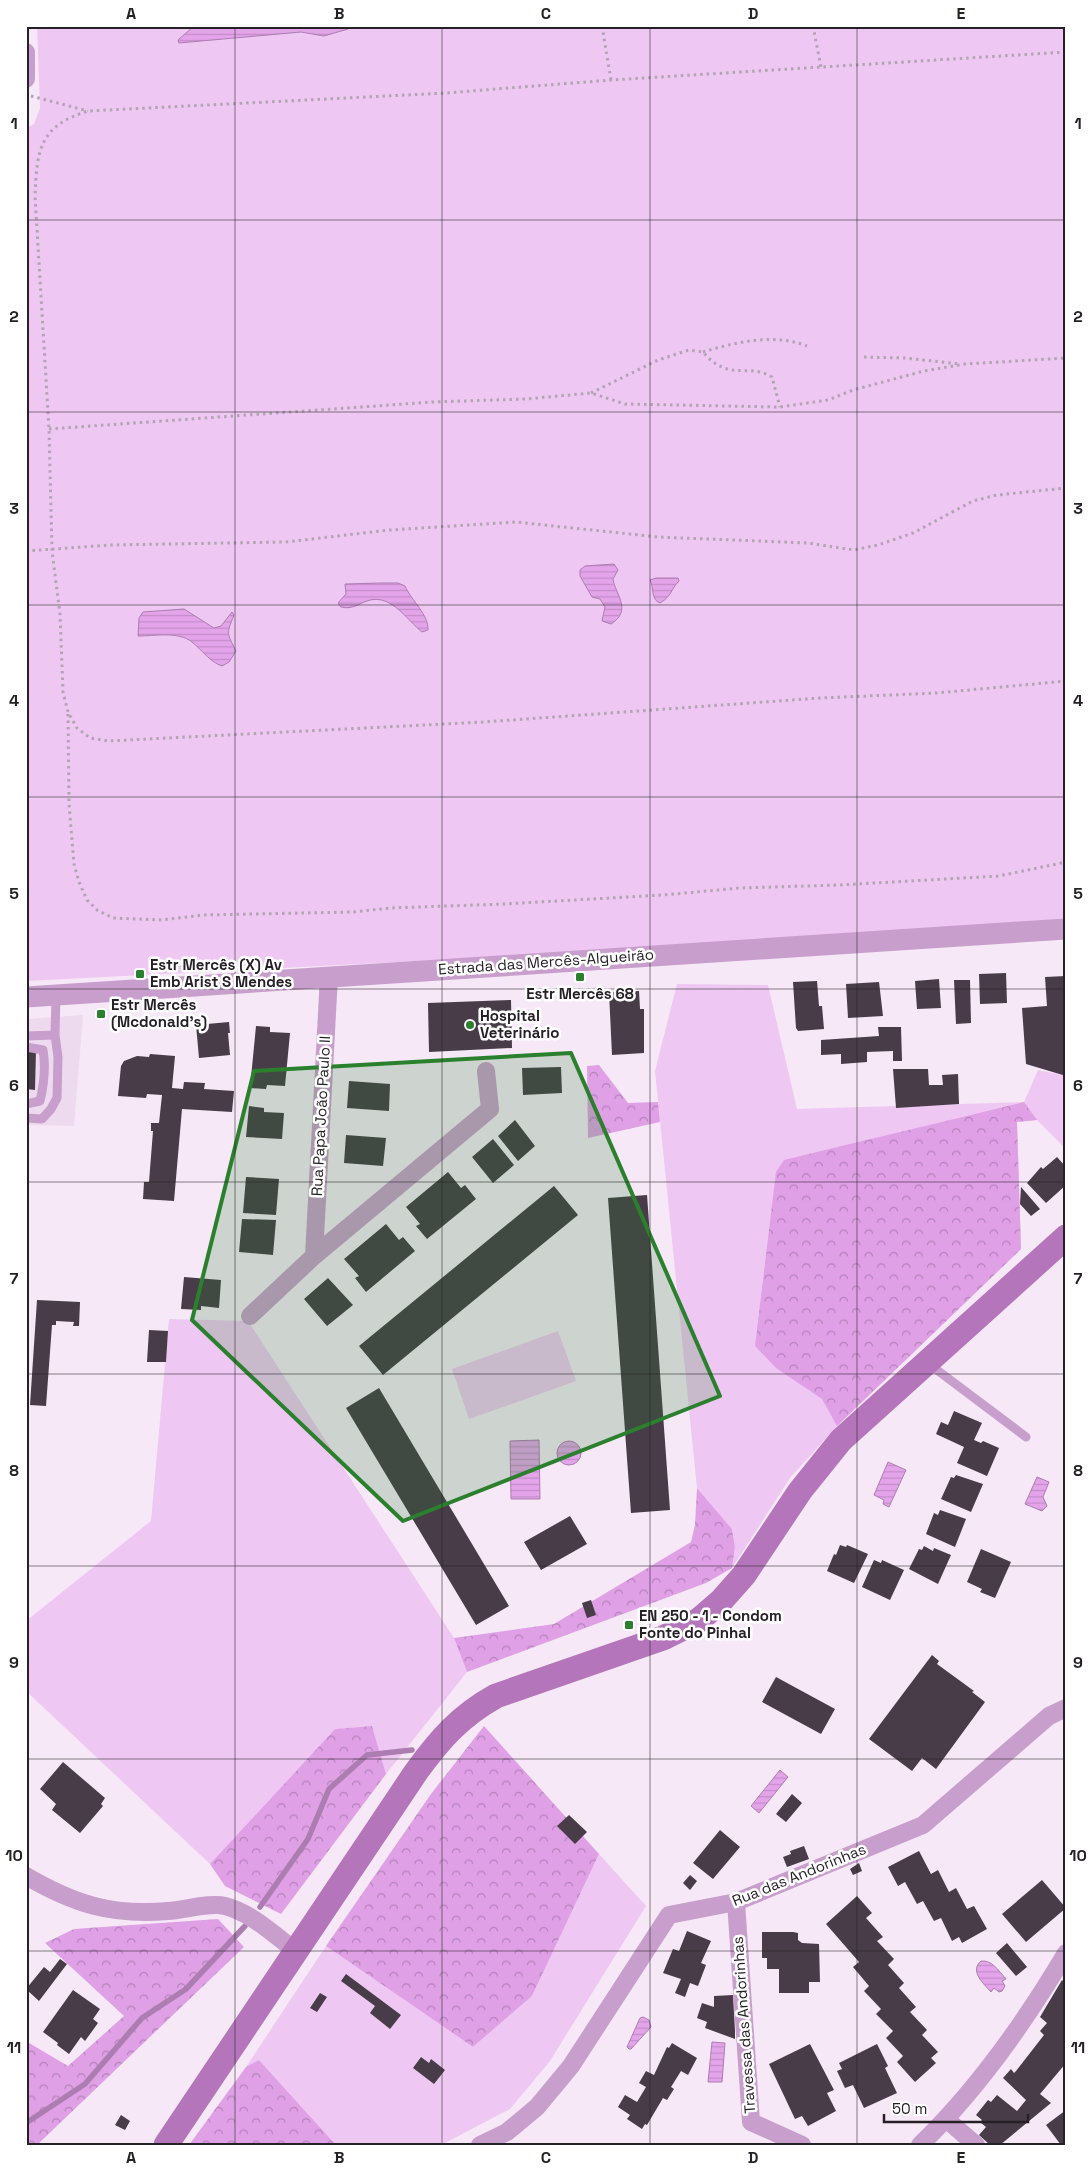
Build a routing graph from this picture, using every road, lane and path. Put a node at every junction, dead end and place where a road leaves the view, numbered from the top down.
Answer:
1 (602, 26) edge
2 (812, 26) edge
3 (26, 52) edge
4 (1066, 52) edge
5 (821, 67) junction
6 (26, 78) edge
7 (611, 80) junction
8 (26, 95) edge
9 (88, 111) junction
10 (807, 346) dead end
11 (703, 352) junction
12 (864, 357) dead end
13 (1066, 358) edge
14 (965, 364) junction
15 (591, 393) junction
16 (780, 407) junction
17 (49, 429) junction
18 (1066, 488) edge
19 (52, 551) junction
20 (26, 552) edge
21 (1066, 681) edge
22 (68, 712) junction
23 (1066, 862) edge
24 (1066, 929) edge
25 (329, 976) junction
26 (56, 995) junction
27 (26, 997) edge
28 (55, 1035) junction
29 (26, 1036) edge
30 (26, 1047) edge
31 (486, 1071) dead end
32 (26, 1104) edge
33 (26, 1118) edge
34 (1066, 1237) edge
35 (314, 1256) junction
36 (250, 1316) dead end
37 (927, 1362) junction
38 (1026, 1437) dead end
39 (1066, 1708) edge
40 (26, 1876) edge
41 (736, 1902) junction
42 (296, 1951) junction
43 (1066, 1953) edge
44 (946, 2119) junction
45 (166, 2145) edge
46 (480, 2145) edge
47 (802, 2145) edge
48 (920, 2145) edge
49 (976, 2145) edge

1 - 7 path
2 - 5 path
3 - 6 street
4 - 5 path
5 - 7 path
7 - 9 path
8 - 9 path
9 - 17 path
10 - 11 path
11 - 15 path
11 - 16 path
12 - 14 path
13 - 14 path
14 - 16 path
15 - 16 path
15 - 17 path
17 - 19 path
18 - 19 path
19 - 20 path
19 - 22 path
21 - 22 path
22 - 23 path
24 - 25 street, Estrada das Mercês-Algueirão
25 - 26 street, Estrada das Mercês-Algueirão
25 - 35 street, Rua Papa João Paulo II
26 - 27 street, Estrada das Mercês-Algueirão
26 - 28 lane
28 - 29 lane
28 - 33 lane
30 - 32 lane
31 - 35 street
34 - 37 main road
35 - 36 street
37 - 38 lane
37 - 42 main road
39 - 41 street, Rua das Andorinhas
40 - 42 street
41 - 46 street, Rua das Andorinhas
41 - 47 street, Travessa das Andorinhas
42 - 45 main road
43 - 44 street
44 - 48 street
44 - 49 street

